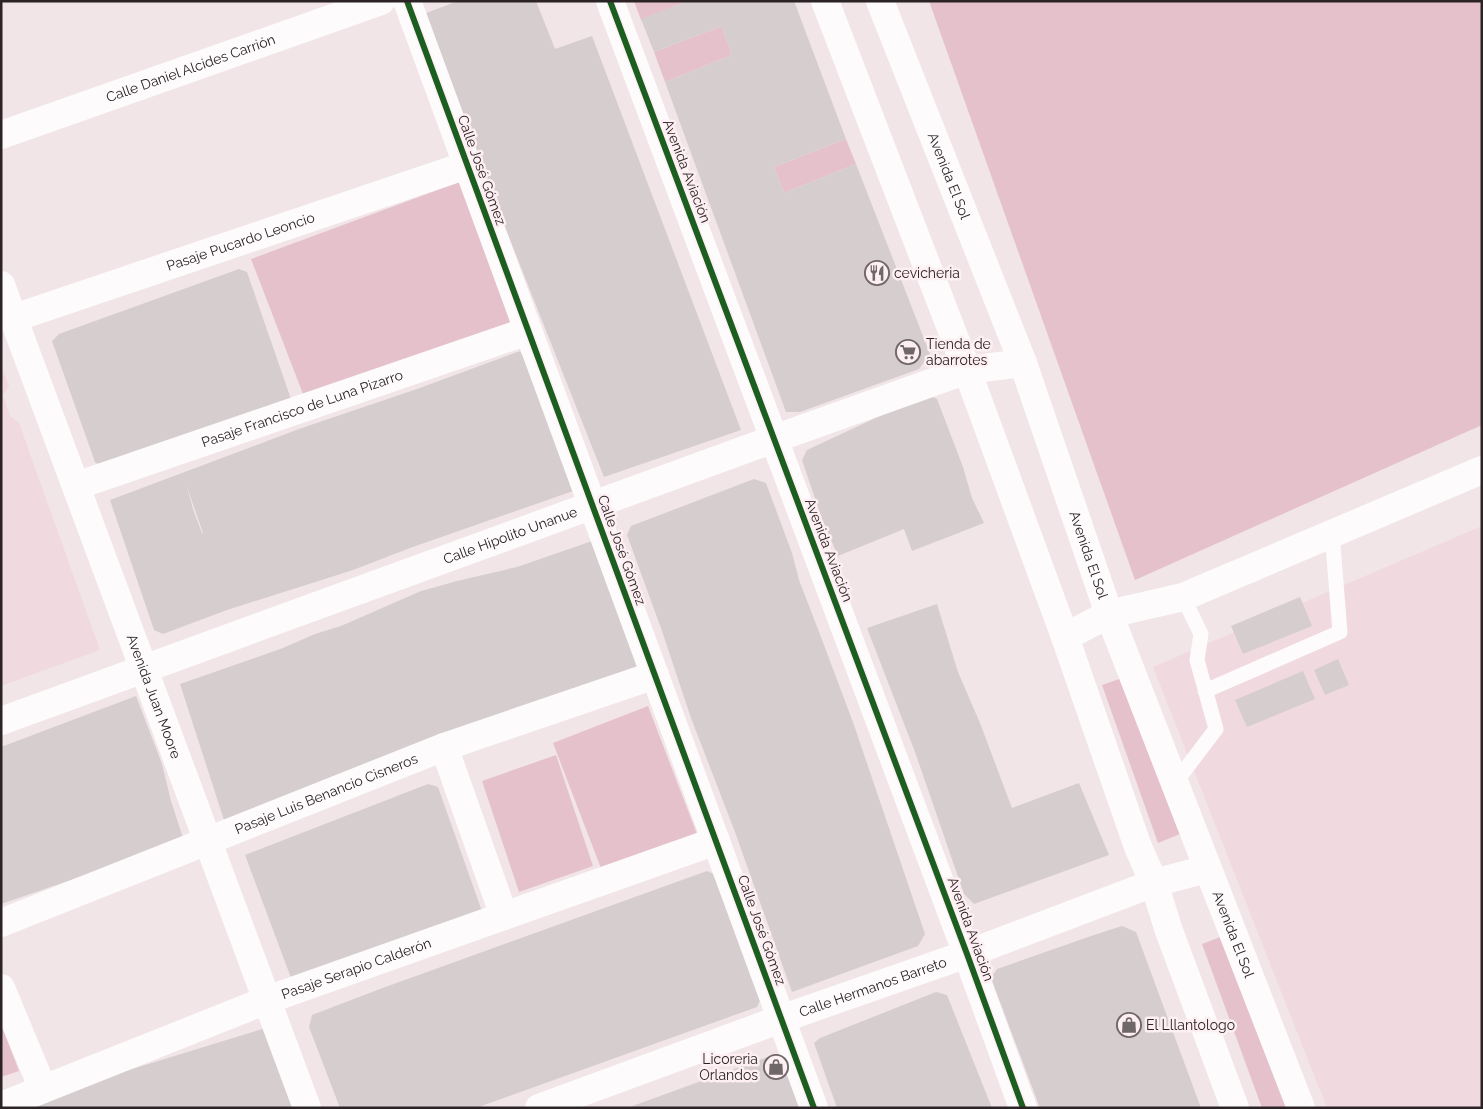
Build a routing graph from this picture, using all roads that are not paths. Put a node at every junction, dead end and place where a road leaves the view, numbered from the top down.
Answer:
1 (381, 1) edge
2 (407, 1) edge
3 (610, 1) edge
4 (825, 1) edge
5 (880, 1) edge
6 (1, 135) edge
7 (467, 165) junction
8 (1, 285) edge
9 (14, 318) junction
10 (528, 331) junction
11 (1023, 362) junction
12 (967, 370) junction
13 (774, 439) junction
14 (1482, 470) edge
15 (76, 486) junction
16 (592, 506) junction
17 (1332, 533) junction
18 (1183, 598) junction
19 (1109, 614) junction
20 (1065, 638) junction
21 (144, 669) junction
22 (655, 675) junction
23 (1205, 691) junction
24 (1, 721) edge
25 (444, 747) junction
26 (1175, 783) junction
27 (716, 841) junction
28 (208, 842) junction
29 (1207, 869) junction
30 (1154, 883) junction
31 (504, 916) junction
32 (1, 923) edge
33 (967, 954) junction
34 (1, 988) edge
35 (266, 1000) junction
36 (781, 1019) junction
37 (44, 1089) junction
38 (1, 1106) edge
39 (307, 1108) edge
40 (539, 1108) edge
41 (814, 1108) edge
42 (1023, 1108) edge
43 (1235, 1108) edge
44 (1301, 1108) edge

1 - 6 street, Calle Daniel Alcides Carrión
2 - 7 street, Calle José Gómez
3 - 13 street, Avenida Aviación
4 - 12 street
5 - 11 street, Avenida El Sol
7 - 9 street, Pasaje Pucardo Leoncio
7 - 10 street, Calle José Gómez
8 - 9 street, Avenida Juan Moore
9 - 15 street, Avenida Juan Moore
10 - 15 street, Pasaje Francisco de Luna Pizarro
10 - 16 street, Calle José Gómez
11 - 12 street, Calle Hipolito Unanue
11 - 19 street, Avenida El Sol
12 - 13 street, Calle Hipolito Unanue
12 - 20 street
13 - 16 street, Calle Hipolito Unanue
13 - 33 street, Avenida Aviación
14 - 17 street
15 - 21 street, Avenida Juan Moore
16 - 21 street, Calle Hipolito Unanue
16 - 22 street, Calle José Gómez
17 - 18 street
17 - 23 lane
18 - 19 street
18 - 23 lane
19 - 20 street
19 - 26 street, Avenida El Sol
20 - 30 street
21 - 24 street, Calle Hipolito Unanue
21 - 28 street, Avenida Juan Moore
22 - 25 street, Pasaje Luis Benancio Cisneros
22 - 27 street, Calle José Gómez
23 - 26 lane
25 - 28 street, Pasaje Luis Benancio Cisneros
25 - 31 street
26 - 29 street, Avenida El Sol
27 - 31 street, Pasaje Serapio Calderón
27 - 36 street, Calle José Gómez
28 - 32 street, Pasaje Luis Benancio Cisneros
28 - 35 street, Avenida Juan Moore
29 - 30 street, Calle Hermanos Barreto
29 - 44 street, Avenida El Sol
30 - 33 street, Calle Hermanos Barreto
30 - 43 street
31 - 35 street, Pasaje Serapio Calderón
33 - 36 street, Calle Hermanos Barreto
33 - 42 street, Avenida Aviación
34 - 37 street
35 - 37 street, Pasaje Serapio Calderón
35 - 39 street, Avenida Juan Moore
36 - 40 street, Calle Hermanos Barreto
36 - 41 street, Calle José Gómez
37 - 38 street, Pasaje Serapio Calderón

